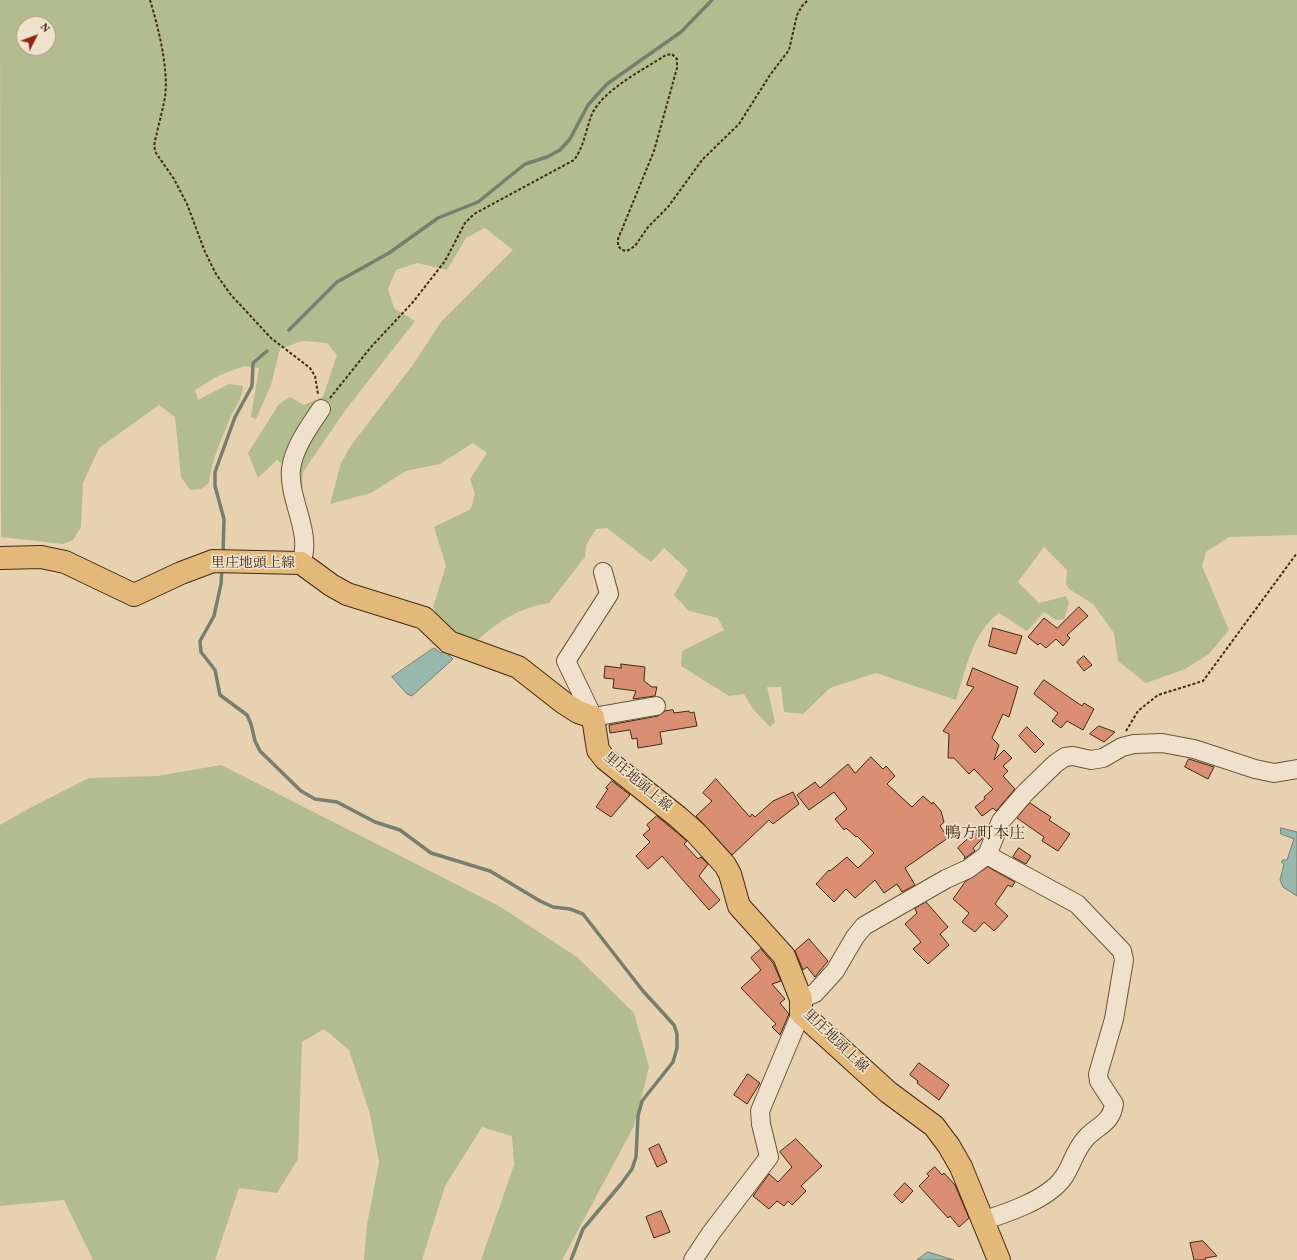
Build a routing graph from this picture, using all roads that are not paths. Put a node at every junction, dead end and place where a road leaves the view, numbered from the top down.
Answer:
1 (321, 409) road end
2 (0, 558) edge
3 (301, 563) junction
4 (603, 572) dead end
5 (656, 706) dead end
6 (593, 717) junction
7 (1297, 769) edge
8 (987, 855) junction
9 (801, 1006) junction
10 (982, 1221) junction
11 (693, 1260) edge
12 (1000, 1260) edge

1 - 3 street
2 - 3 main road, 里庄地頭上線
3 - 6 main road, 里庄地頭上線
4 - 6 street
5 - 6 street
6 - 9 main road, 里庄地頭上線
7 - 8 street
8 - 9 street
8 - 10 street
9 - 10 main road, 里庄地頭上線
9 - 11 street
10 - 12 main road, 里庄地頭上線

